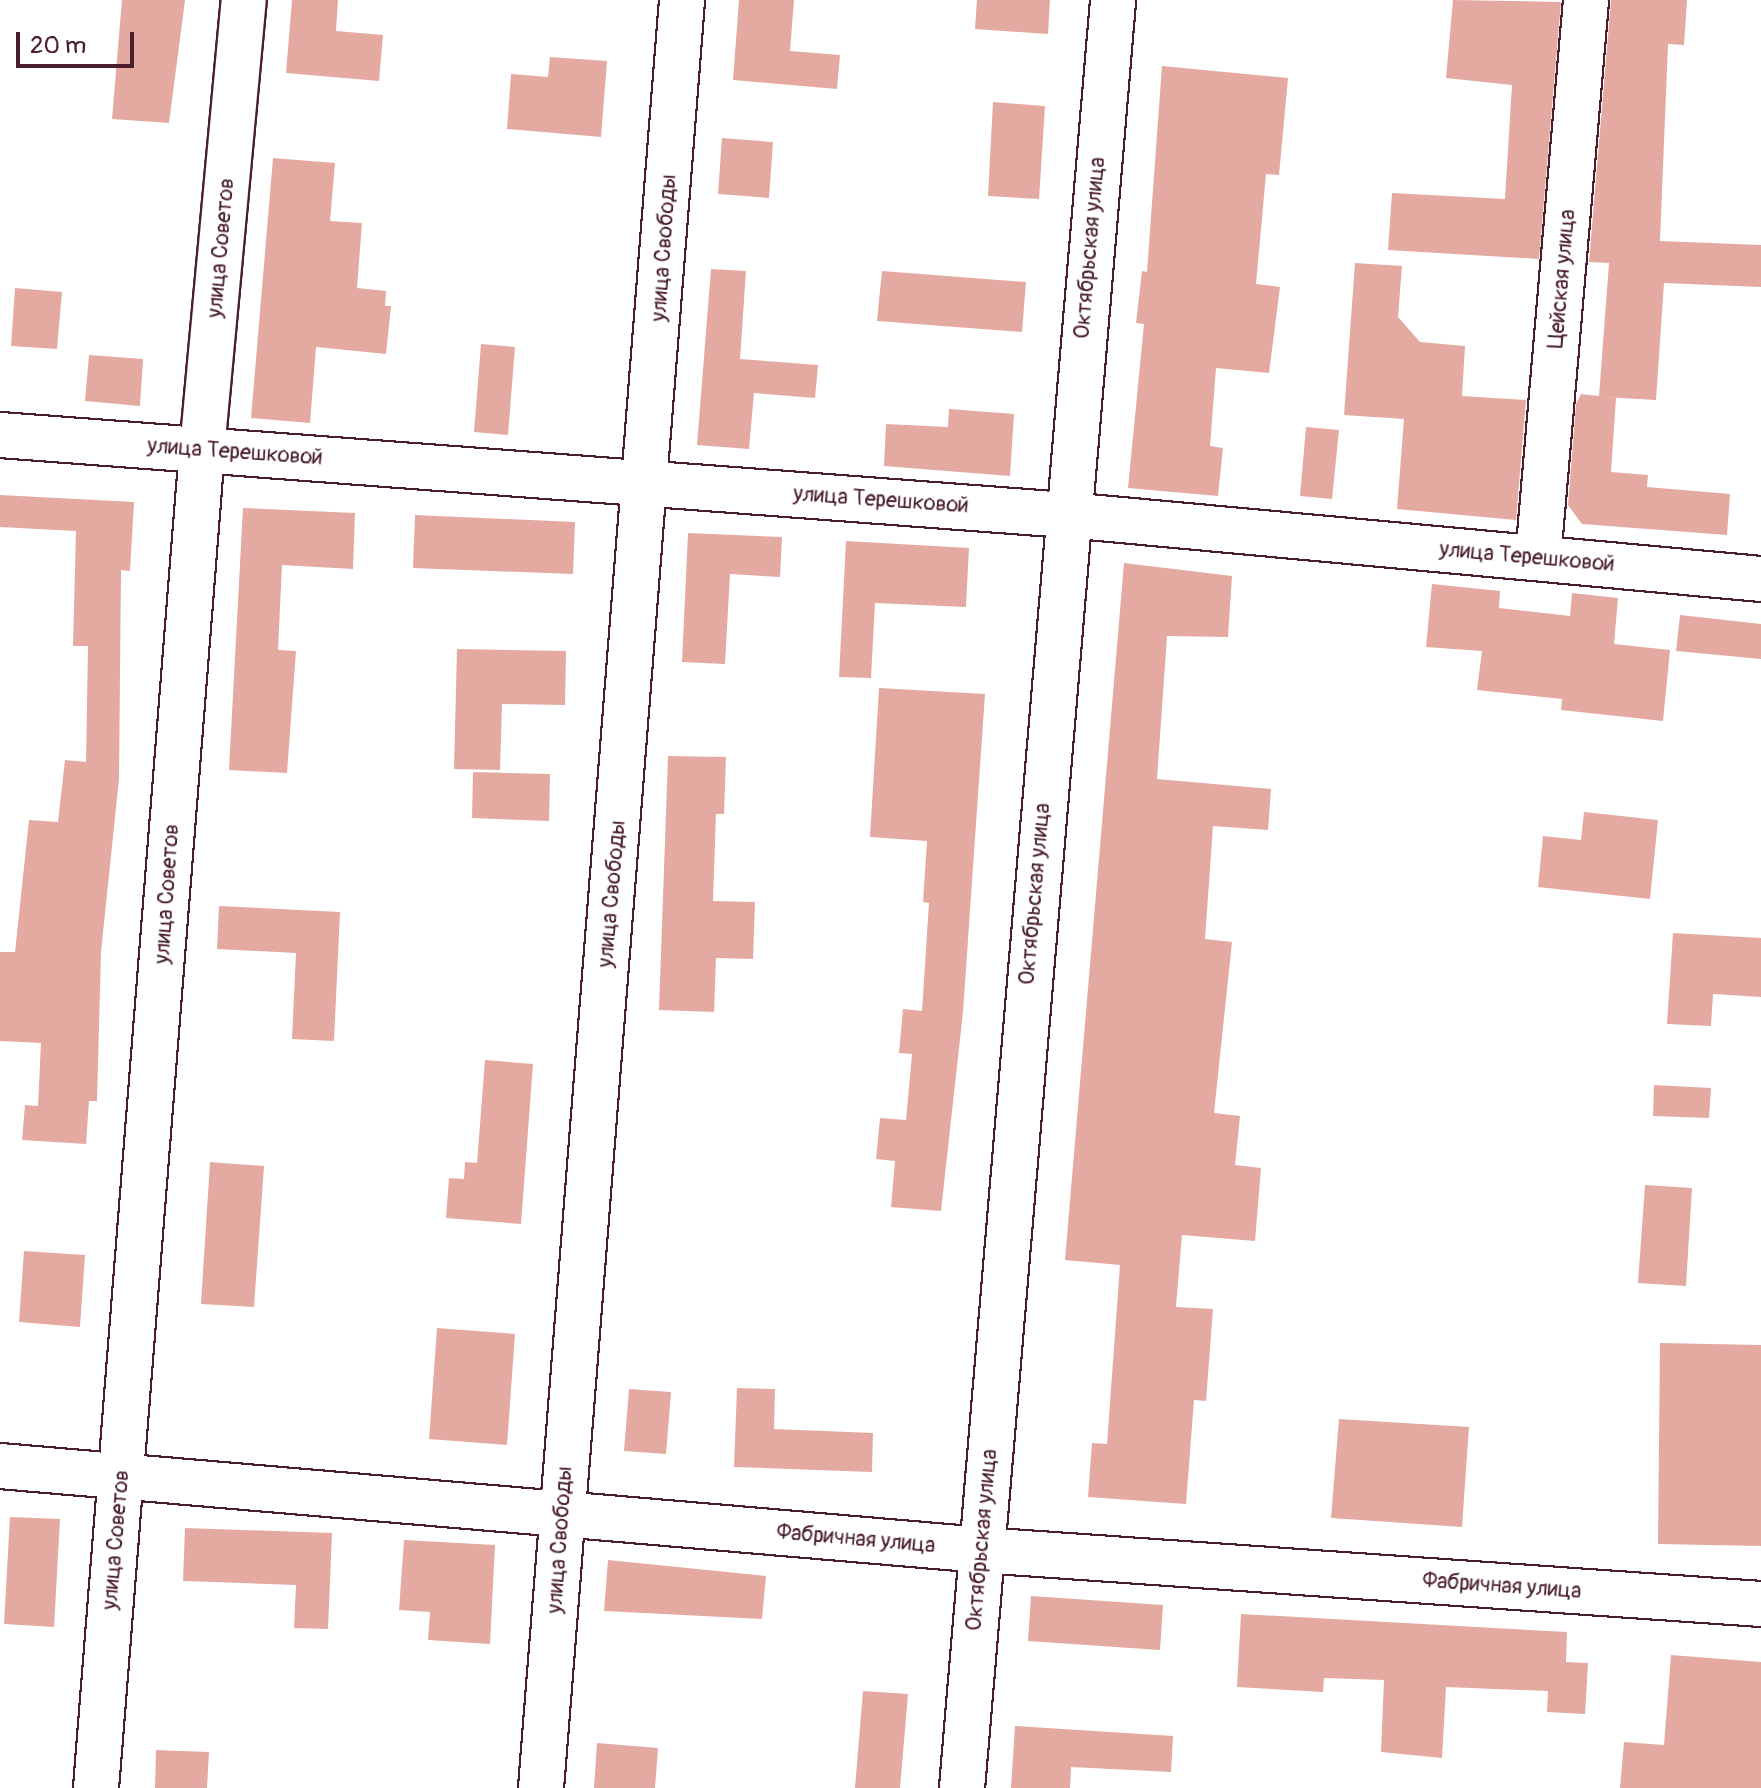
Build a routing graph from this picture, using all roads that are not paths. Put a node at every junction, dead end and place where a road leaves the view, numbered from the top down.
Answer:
1 (244, 0) edge
2 (682, 0) edge
3 (1113, 0) edge
4 (1586, 0) edge
5 (0, 435) edge
6 (202, 450) junction
7 (646, 482) junction
8 (1067, 515) junction
9 (1538, 558) junction
10 (1761, 579) edge
11 (0, 1466) edge
12 (121, 1478) junction
13 (562, 1514) junction
14 (981, 1550) junction
15 (1761, 1604) edge
16 (96, 1788) edge
17 (541, 1788) edge
18 (962, 1788) edge

1 - 6 street, улица Советов
2 - 7 street, улица Свободы
3 - 8 street, Октябрьская улица
4 - 9 street, Цейская улица
5 - 6 street, улица Терешковой
6 - 7 street, улица Терешковой
6 - 12 street, улица Советов
7 - 8 street, улица Терешковой
7 - 13 street, улица Свободы
8 - 9 street, улица Терешковой
8 - 14 street, Октябрьская улица
9 - 10 street, улица Терешковой
11 - 12 street, Фабричная улица
12 - 13 street, Фабричная улица
12 - 16 street, улица Советов
13 - 14 street, Фабричная улица
13 - 17 street, улица Свободы
14 - 15 street, Фабричная улица
14 - 18 street, Октябрьская улица

